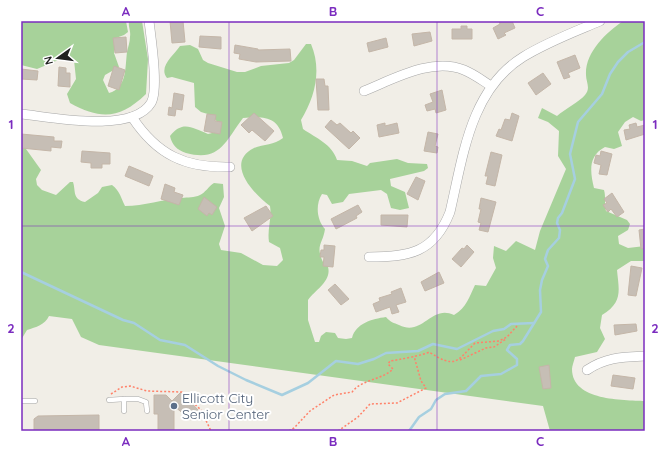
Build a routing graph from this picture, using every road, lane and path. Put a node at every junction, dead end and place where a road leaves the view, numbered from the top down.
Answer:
1 (149, 21) edge
2 (600, 21) edge
3 (492, 86) junction
4 (364, 91) dead end
5 (21, 114) edge
6 (132, 117) junction
7 (230, 167) dead end
8 (369, 257) dead end
9 (517, 326) dead end
10 (507, 337) junction
11 (414, 356) junction
12 (645, 356) edge
13 (458, 360) junction
14 (587, 370) dead end
15 (108, 398) joint
16 (124, 399) junction
17 (21, 401) edge
18 (35, 401) dead end
19 (124, 411) dead end
20 (147, 411) dead end
21 (211, 431) edge
22 (289, 431) edge
23 (338, 431) edge

1 - 6 street
2 - 3 street
3 - 4 street
3 - 8 street
5 - 6 street
6 - 7 street
9 - 10 path
10 - 13 path
10 - 13 path
11 - 13 path
11 - 22 path
11 - 23 path
12 - 14 street
15 - 16 lane
15 - 21 path
16 - 19 lane
16 - 20 lane
17 - 18 lane

